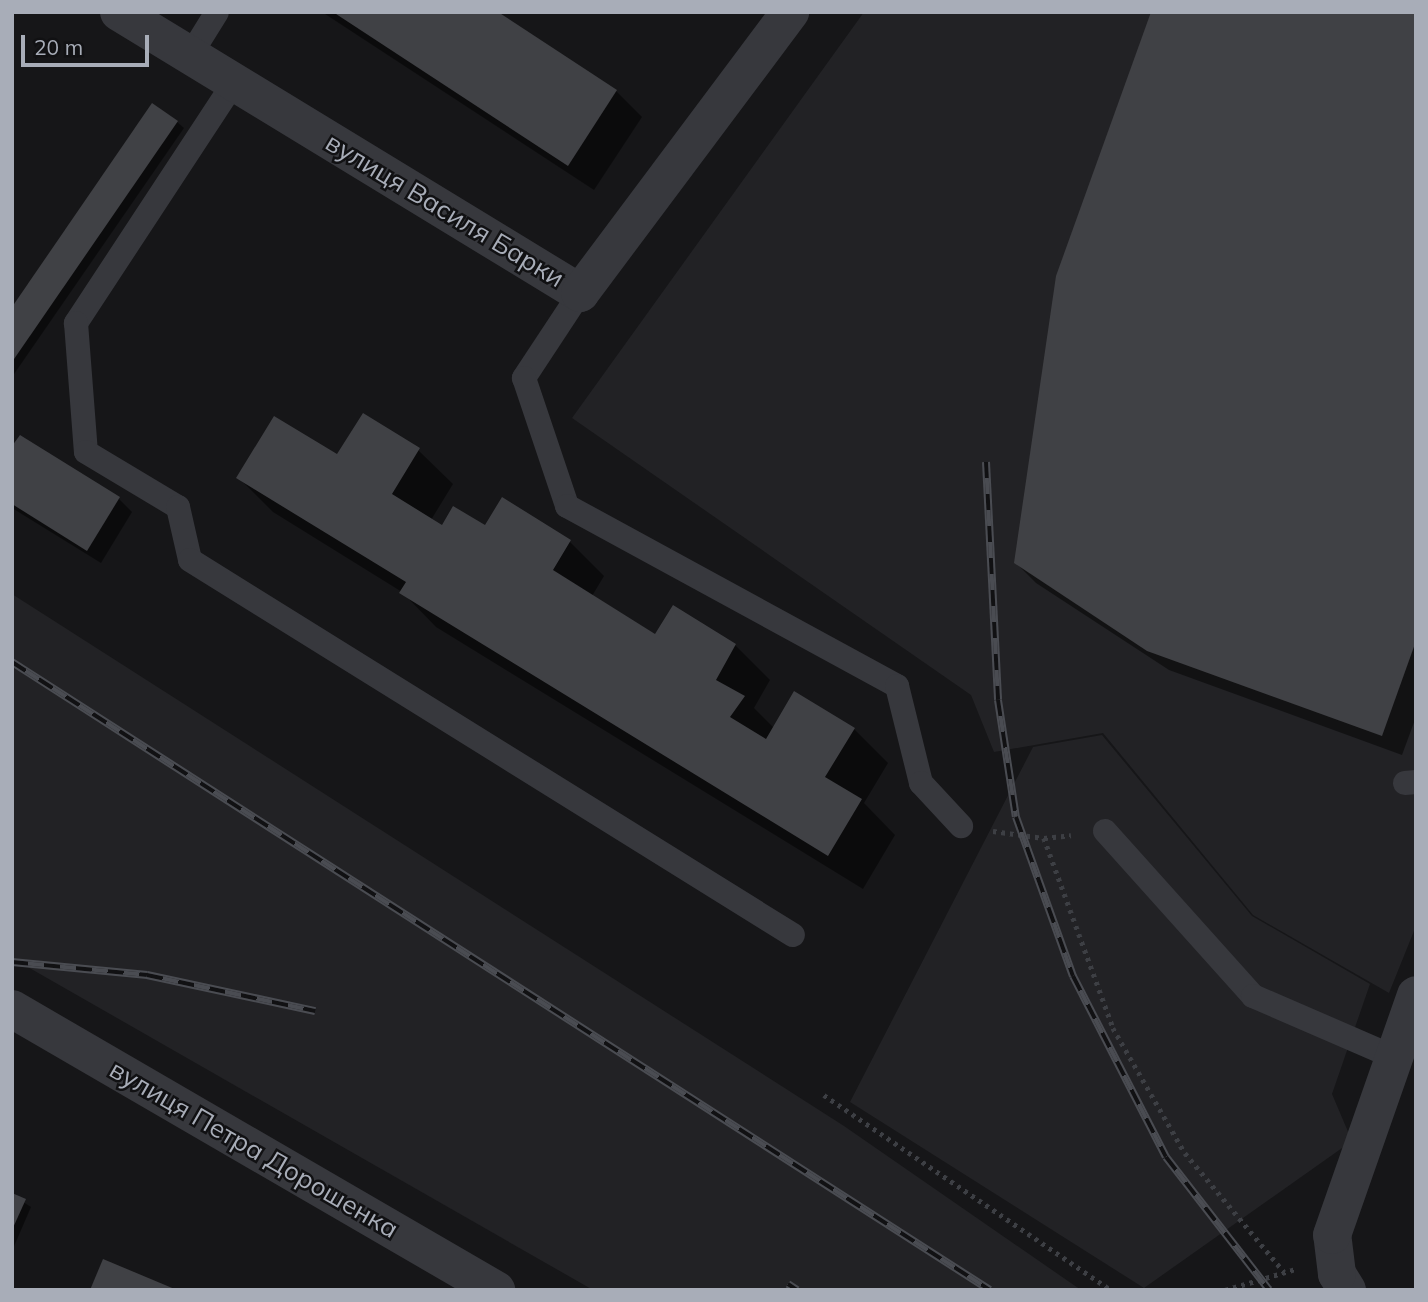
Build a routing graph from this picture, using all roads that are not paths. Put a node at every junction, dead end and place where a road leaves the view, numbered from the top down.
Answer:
1 (119, 12) edge
2 (217, 12) edge
3 (789, 13) edge
4 (191, 54) junction
5 (235, 82) junction
6 (580, 293) junction
7 (961, 827) road end
8 (1105, 831) road end
9 (793, 935) dead end
10 (1416, 995) edge
11 (12, 1009) edge
12 (1394, 1057) junction
13 (496, 1290) edge
14 (1347, 1290) edge

1 - 4 street, вулиця Василя Барки
2 - 4 lane
3 - 6 street, вулиця Василя Барки
4 - 5 street, вулиця Василя Барки
5 - 6 street, вулиця Василя Барки
5 - 9 lane
6 - 7 lane
8 - 12 lane
10 - 12 street
11 - 13 street, вулиця Петра Дорошенка
12 - 14 street

